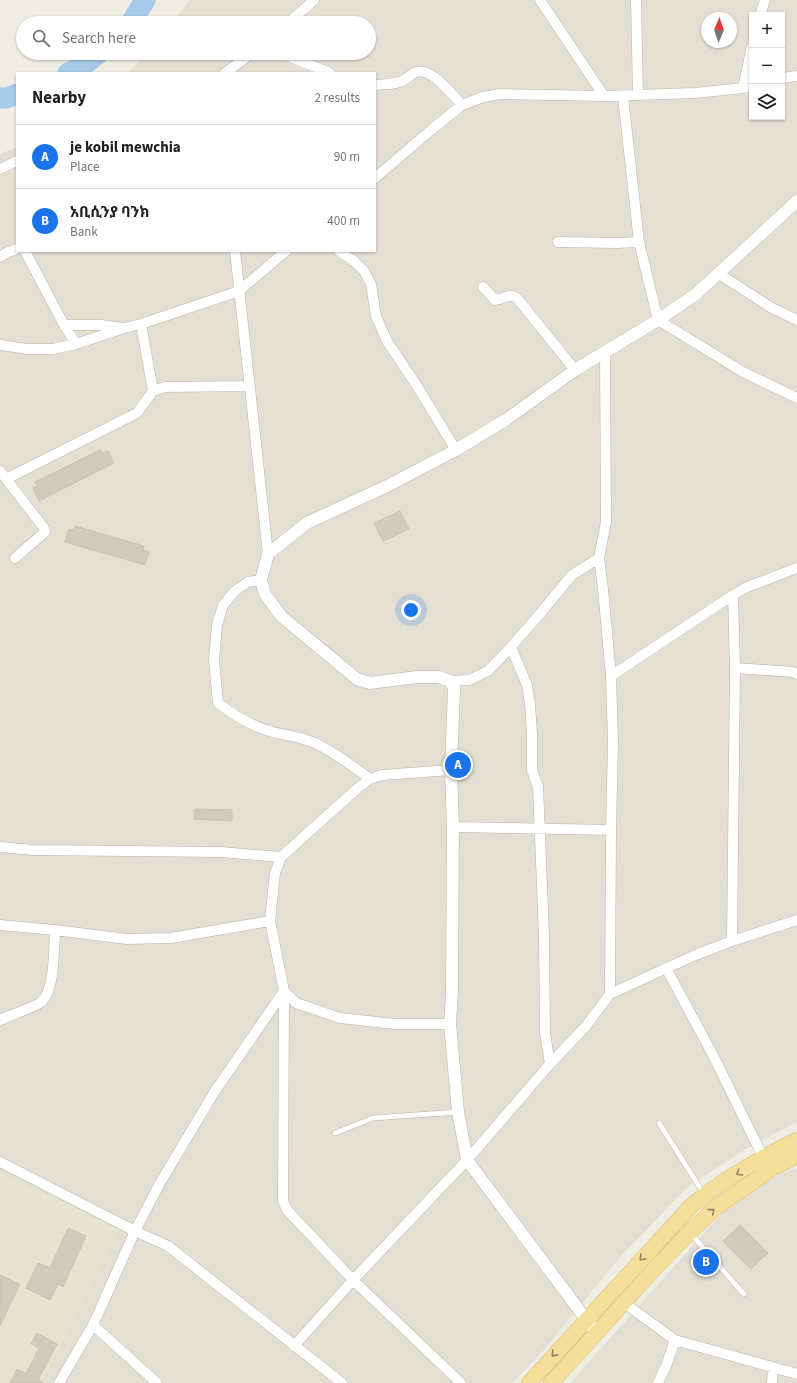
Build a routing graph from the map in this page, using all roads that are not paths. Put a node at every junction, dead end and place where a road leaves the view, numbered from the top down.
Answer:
1 (314, 0) edge
2 (540, 0) edge
3 (636, 0) edge
4 (765, 0) edge
5 (761, 12) edge
6 (296, 16) edge
7 (752, 48) edge
8 (243, 60) edge
9 (298, 60) edge
10 (226, 72) edge
11 (328, 72) edge
12 (797, 76) edge
13 (785, 78) edge
14 (376, 85) edge
15 (748, 87) edge
16 (638, 95) junction
17 (604, 96) junction
18 (623, 96) junction
19 (462, 105) junction
20 (16, 161) edge
21 (0, 169) edge
22 (376, 177) edge
23 (797, 201) edge
24 (558, 242) dead end
25 (639, 242) junction
26 (16, 249) edge
27 (26, 252) edge
28 (235, 252) edge
29 (285, 252) edge
30 (340, 252) edge
31 (0, 257) edge
32 (719, 274) junction
33 (483, 286) dead end
34 (239, 291) junction
35 (658, 320) junction
36 (797, 320) edge
37 (141, 324) junction
38 (64, 325) junction
39 (124, 328) junction
40 (76, 344) junction
41 (0, 345) edge
42 (605, 351) junction
43 (575, 370) junction
44 (249, 386) junction
45 (153, 391) junction
46 (797, 398) edge
47 (456, 450) junction
48 (3, 475) edge
49 (268, 554) junction
50 (15, 558) dead end
51 (599, 558) junction
52 (797, 568) edge
53 (261, 580) junction
54 (733, 595) junction
55 (511, 647) junction
56 (735, 668) junction
57 (797, 674) edge
58 (611, 676) junction
59 (450, 681) junction
60 (451, 770) junction
61 (370, 779) junction
62 (452, 827) junction
63 (539, 830) junction
64 (611, 830) junction
65 (0, 847) edge
66 (281, 857) junction
67 (797, 920) edge
68 (270, 921) junction
69 (0, 925) edge
70 (55, 930) junction
71 (732, 941) junction
72 (666, 968) junction
73 (284, 990) junction
74 (610, 994) junction
75 (0, 1020) edge
76 (450, 1024) junction
77 (550, 1064) junction
78 (458, 1112) junction
79 (659, 1123) dead end
80 (335, 1133) dead end
81 (797, 1140) edge
82 (797, 1156) edge
83 (763, 1157) junction
84 (467, 1160) junction
85 (0, 1162) edge
86 (705, 1195) junction
87 (135, 1231) junction
88 (690, 1232) junction
89 (353, 1280) junction
90 (744, 1294) dead end
91 (624, 1303) junction
92 (585, 1320) junction
93 (93, 1325) junction
94 (597, 1333) junction
95 (676, 1340) junction
96 (294, 1346) junction
97 (773, 1368) junction
98 (797, 1374) edge
99 (59, 1383) edge
100 (157, 1383) edge
101 (342, 1383) edge
102 (461, 1383) edge
103 (529, 1383) edge
104 (551, 1383) edge
105 (658, 1383) edge
106 (772, 1383) edge

1 - 6 street
2 - 17 street
3 - 16 street
4 - 5 street
7 - 15 street
8 - 10 street
9 - 11 street
12 - 13 street
14 - 19 street
15 - 16 street
16 - 18 street
17 - 18 street
17 - 19 street
18 - 25 street
19 - 22 street
20 - 21 street
23 - 32 street
24 - 25 street
25 - 35 street
26 - 31 street
27 - 38 street
28 - 34 street
29 - 34 street
30 - 47 street
32 - 35 street
32 - 36 street
33 - 43 street
34 - 37 street
34 - 44 street
35 - 42 street
35 - 46 street
37 - 39 street
37 - 45 street
38 - 39 street
38 - 40 street
39 - 40 street
40 - 41 street
42 - 43 street
42 - 51 street
43 - 47 street
44 - 45 street
44 - 49 street
45 - 48 street
47 - 49 street
48 - 50 street
49 - 53 street
51 - 55 street
51 - 58 street
52 - 54 street
53 - 59 street
53 - 61 street
54 - 56 street
54 - 58 street
55 - 59 street
55 - 63 street
56 - 57 street
56 - 71 street
58 - 64 street
59 - 60 street
60 - 61 street
60 - 62 street
61 - 66 street
62 - 63 street
62 - 76 street
63 - 64 street
63 - 77 street
64 - 74 street
65 - 66 street
66 - 68 street
67 - 71 street
68 - 70 street
68 - 73 street
69 - 70 street
70 - 75 street
71 - 72 street
72 - 74 street
72 - 83 street
73 - 76 street
73 - 87 street
73 - 89 street
74 - 77 street
76 - 78 street
77 - 84 street
78 - 80 lane
78 - 84 street
79 - 86 lane
81 - 83 main road
88 -> 82 main road
83 -> 86 main road
84 - 89 street
84 - 92 street
85 - 87 street
86 -> 92 main road
87 - 93 street
87 - 96 street
88 - 90 lane
88 - 91 main road
89 - 96 street
89 - 102 street
91 - 94 main road
91 - 95 street
92 - 94 street
92 -> 103 main road
93 - 99 street
93 - 100 street
94 - 104 main road
95 - 97 street
95 - 105 street
96 - 101 street
97 - 98 street
97 - 106 street

